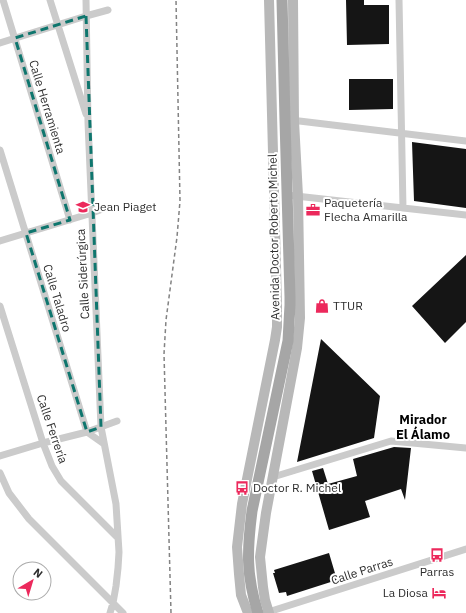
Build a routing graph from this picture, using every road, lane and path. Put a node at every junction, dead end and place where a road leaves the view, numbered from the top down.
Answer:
1 (3, 0) edge
2 (50, 0) edge
3 (86, 0) edge
4 (270, 0) edge
5 (282, 0) edge
6 (293, 0) edge
7 (399, 0) edge
8 (108, 10) dead end
9 (86, 16) junction
10 (57, 25) junction
11 (15, 38) junction
12 (0, 43) edge
13 (290, 120) junction
14 (88, 122) junction
15 (401, 133) junction
16 (466, 141) edge
17 (0, 150) edge
18 (292, 195) junction
19 (105, 208) dead end
20 (402, 208) junction
21 (92, 214) junction
22 (466, 215) edge
23 (70, 220) junction
24 (26, 233) junction
25 (0, 241) edge
26 (0, 306) edge
27 (117, 421) dead end
28 (101, 427) junction
29 (87, 432) junction
30 (43, 443) junction
31 (104, 444) junction
32 (466, 448) edge
33 (0, 456) edge
34 (0, 473) edge
35 (273, 477) junction
36 (118, 538) junction
37 (466, 549) edge
38 (113, 603) junction
39 (110, 613) edge
40 (123, 613) edge
41 (248, 613) edge
42 (265, 613) edge

1 - 11 street, Calle Herramienta
2 - 10 street
3 - 9 street, Calle Siderúrgica
4 - 41 main road, Avenida Doctor Roberto Michel
5 - 13 main road, Avenida Doctor Roberto Michel
6 - 13 main road, Avenida Doctor Roberto Michel
7 - 15 street
8 - 9 street
9 - 10 street
9 - 14 street, Calle Siderúrgica
10 - 11 street
10 - 14 street
11 - 12 street
11 - 23 street, Calle Herramienta
13 - 15 street
13 - 18 main road, Avenida Doctor Roberto Michel
14 - 21 street, Calle Siderúrgica
15 - 16 street
15 - 20 street
17 - 24 street, Calle Taladro
18 - 20 street
18 - 35 main road, Avenida Doctor Roberto Michel
18 - 42 main road, Avenida Doctor Roberto Michel
19 - 21 street
20 - 22 street
21 - 23 street
21 - 28 street, Calle Siderúrgica
23 - 24 street
24 - 25 street
24 - 29 street, Calle Taladro
26 - 30 street, Calle Ferrería
27 - 28 street
28 - 29 street
28 - 31 street, Calle Siderúrgica
29 - 30 street
29 - 31 street
30 - 33 street
30 - 36 street, Calle Ferrería
31 - 36 street, Calle Siderúrgica
32 - 35 street
34 - 38 street
35 - 42 main road, Avenida Doctor Roberto Michel
36 - 38 street, Calle Siderúrgica
37 - 42 street, Calle Parras
38 - 39 street, Calle Siderúrgica
38 - 40 street

